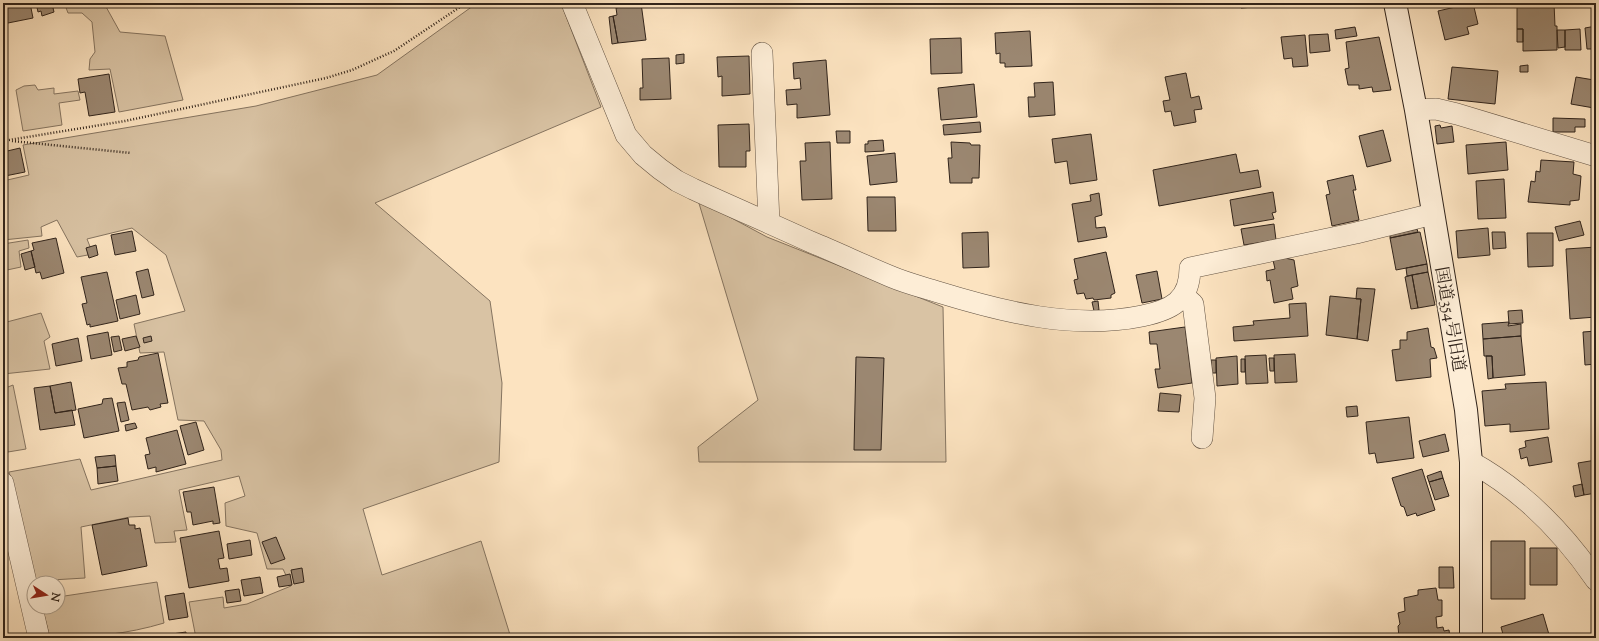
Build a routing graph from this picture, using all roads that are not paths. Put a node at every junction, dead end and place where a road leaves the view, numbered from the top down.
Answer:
1 (572, 3) edge
2 (1395, 3) edge
3 (762, 53) dead end
4 (1416, 110) junction
5 (1596, 156) edge
6 (1433, 214) junction
7 (769, 222) junction
8 (1184, 296) junction
9 (1202, 438) dead end
10 (1471, 462) junction
11 (3, 483) edge
12 (1596, 580) edge
13 (39, 638) edge
14 (1471, 638) edge

1 - 7 street
2 - 4 street, 国道354号旧道
3 - 7 street
4 - 5 street
4 - 6 street, 国道354号旧道
6 - 8 street
6 - 10 street, 国道354号旧道
7 - 8 street
8 - 9 street
10 - 12 street
10 - 14 street, 国道354号旧道
11 - 13 street

